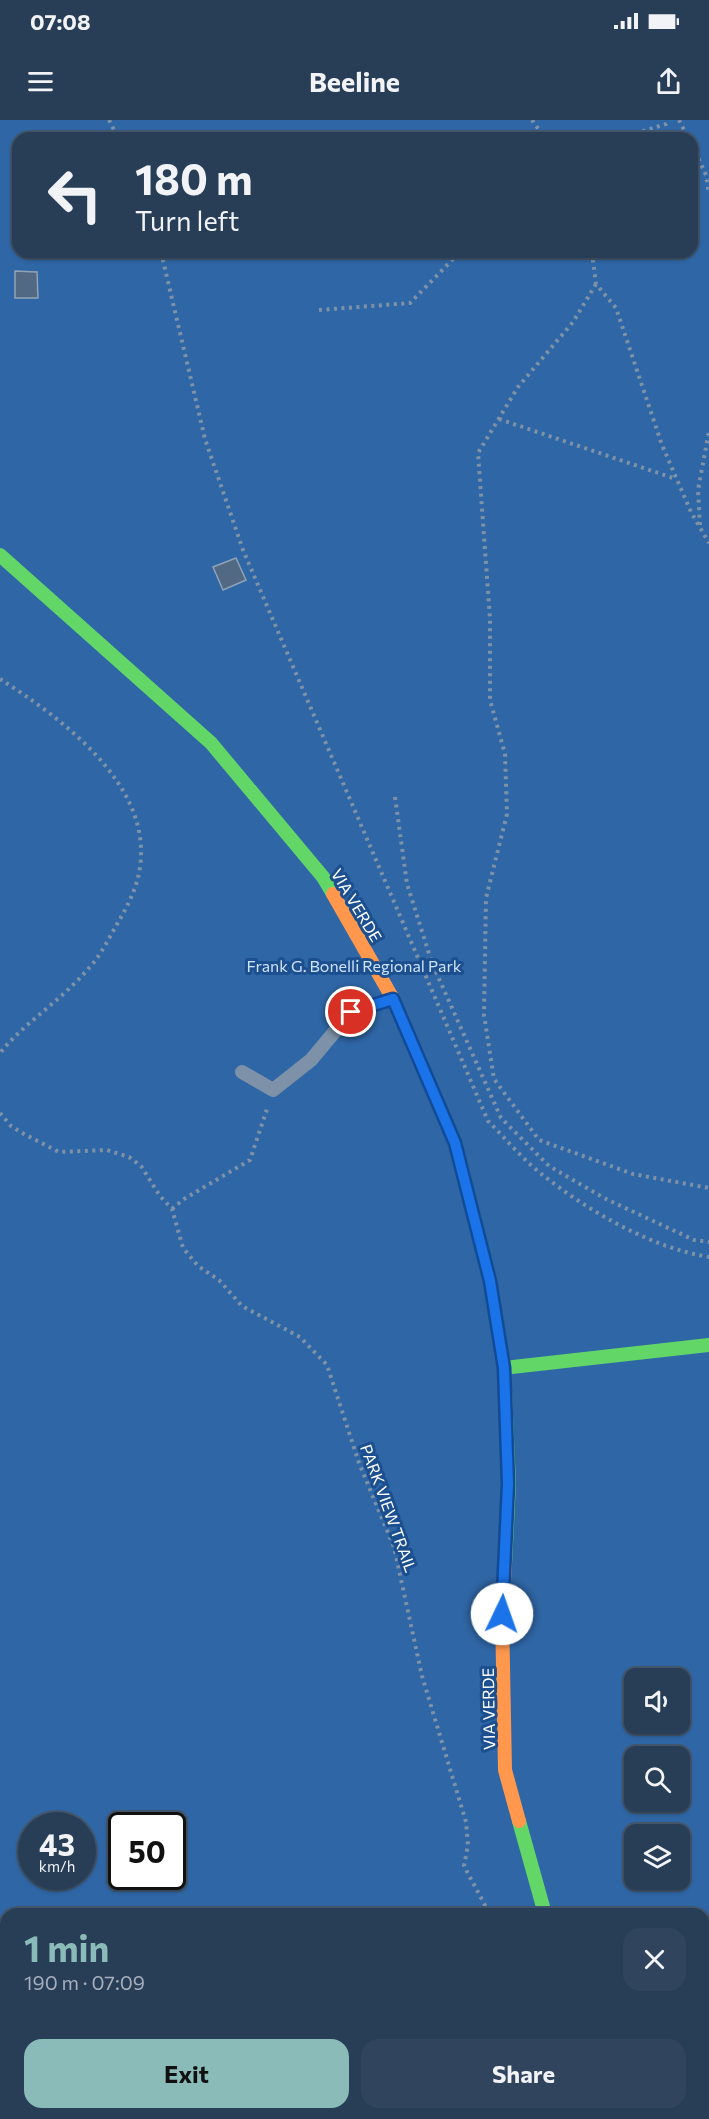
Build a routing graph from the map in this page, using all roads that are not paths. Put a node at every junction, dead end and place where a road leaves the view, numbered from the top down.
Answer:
1 (0, 555) edge
2 (393, 999) junction
3 (242, 1072) dead end
4 (709, 1345) edge
5 (504, 1368) junction
6 (543, 1908) edge

1 - 2 main road, VIA VERDE
2 - 3 lane
2 - 5 main road, VIA VERDE
4 - 5 main road
5 - 6 main road, VIA VERDE

